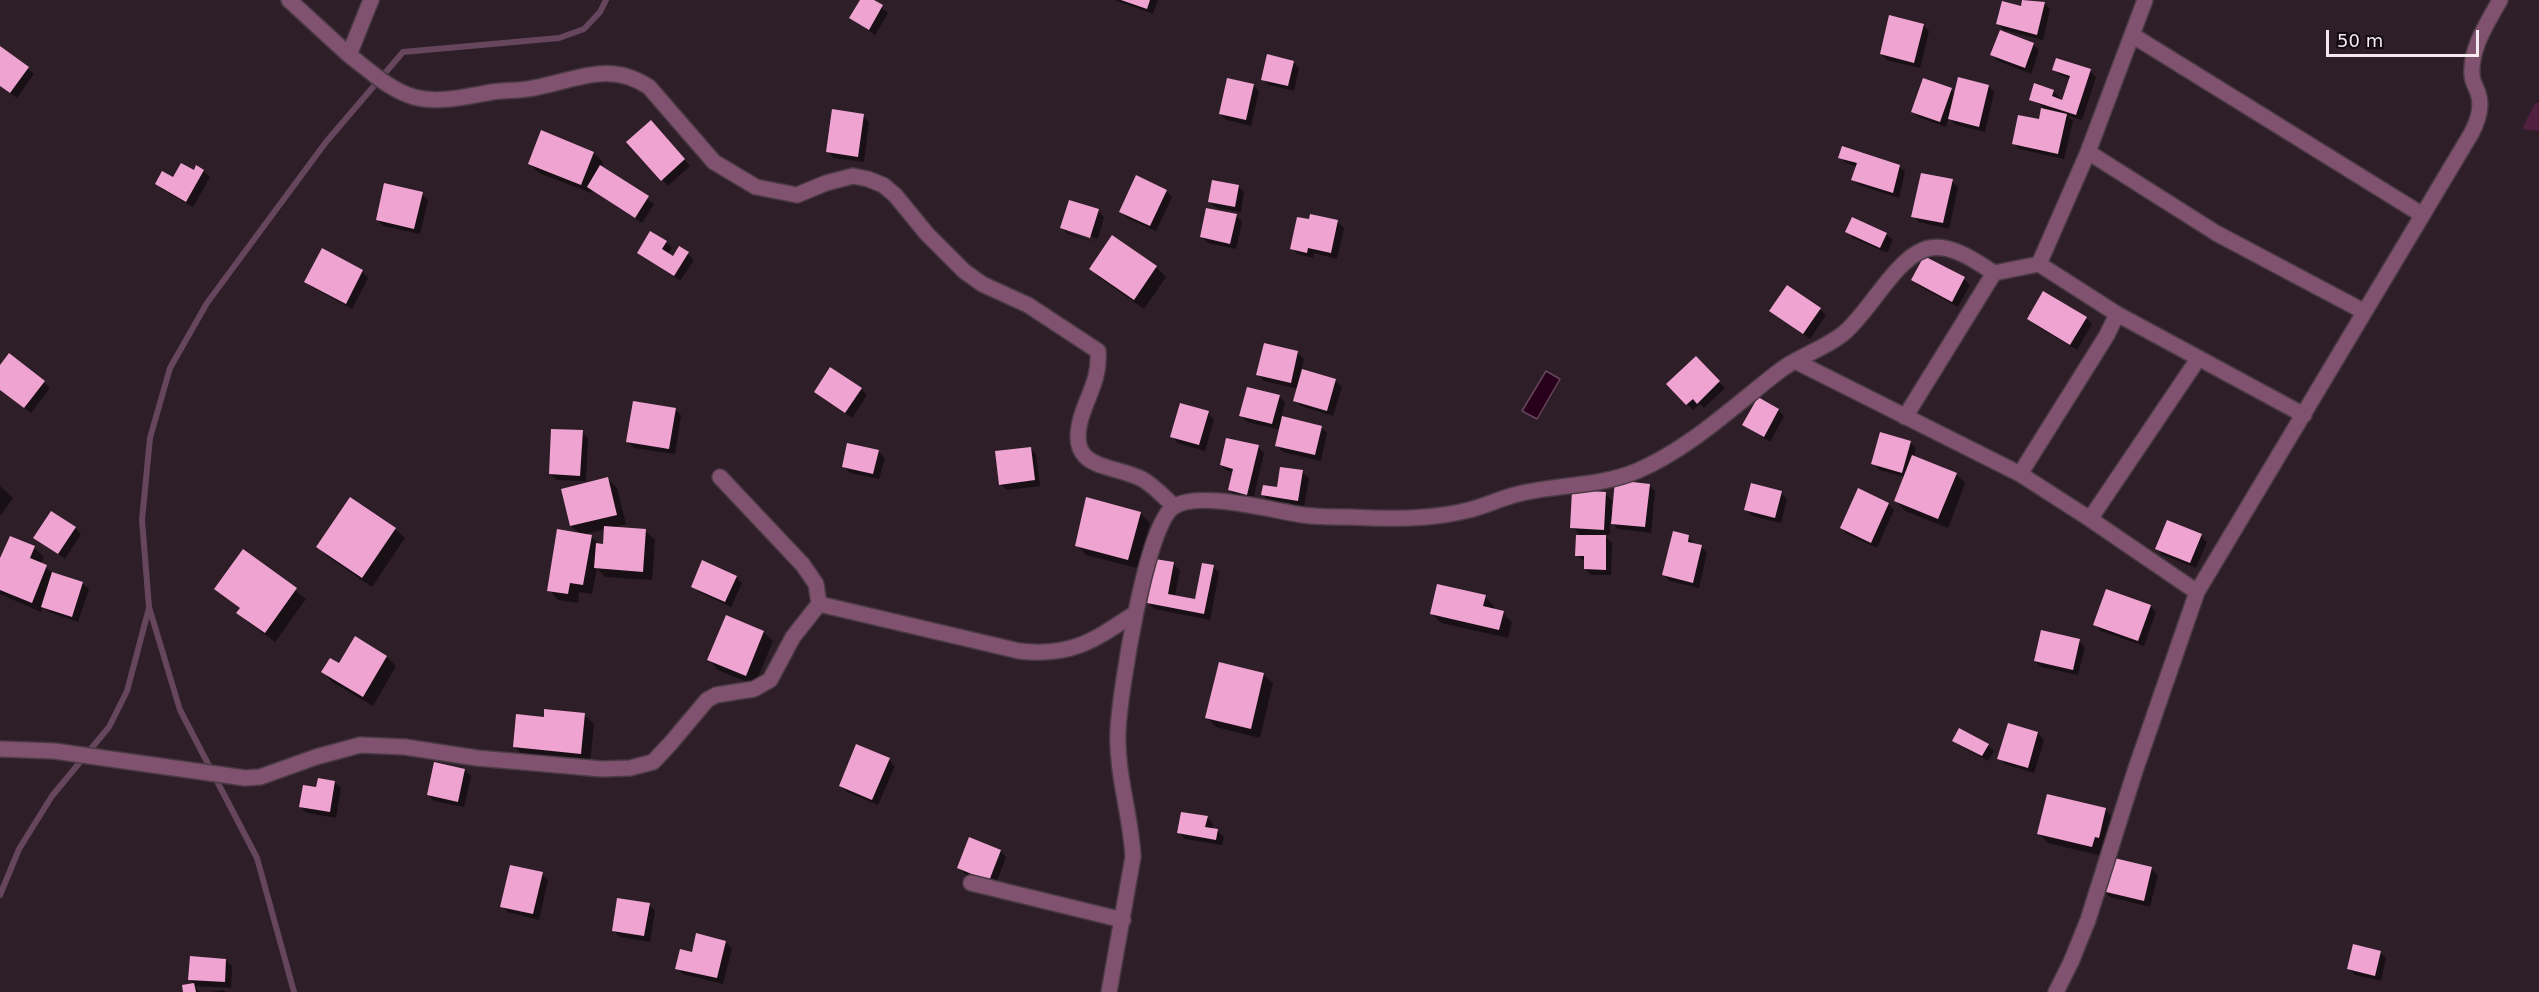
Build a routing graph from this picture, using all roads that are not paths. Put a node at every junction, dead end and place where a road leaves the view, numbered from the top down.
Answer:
1 (289, 0) edge
2 (371, 0) edge
3 (2145, 0) edge
4 (2500, 0) edge
5 (2132, 35) junction
6 (353, 58) junction
7 (2088, 152) junction
8 (2421, 214) junction
9 (2039, 264) junction
10 (1994, 273) junction
11 (2363, 311) junction
12 (2117, 314) junction
13 (2198, 359) junction
14 (1795, 361) junction
15 (2304, 415) junction
16 (1905, 417) junction
17 (2020, 474) junction
18 (720, 477) dead end
19 (1174, 506) junction
20 (2090, 519) junction
21 (2197, 592) junction
22 (819, 604) junction
23 (1134, 614) junction
24 (0, 749) edge
25 (971, 883) dead end
26 (1123, 920) junction
27 (1109, 992) edge
28 (2056, 992) edge

1 - 6 street
2 - 6 street
3 - 5 street
4 - 8 street
5 - 7 street
5 - 8 street
6 - 19 street
7 - 9 street
7 - 11 street
8 - 11 street
9 - 10 street
9 - 12 street
10 - 14 street
10 - 16 street
11 - 15 street
12 - 13 street
12 - 17 street
13 - 15 street
13 - 20 street
14 - 16 street
14 - 19 street
15 - 21 street
16 - 17 street
17 - 20 street
18 - 22 street
19 - 23 street
20 - 21 street
21 - 28 street
22 - 23 street
22 - 24 street
23 - 26 street
25 - 26 street
26 - 27 street

